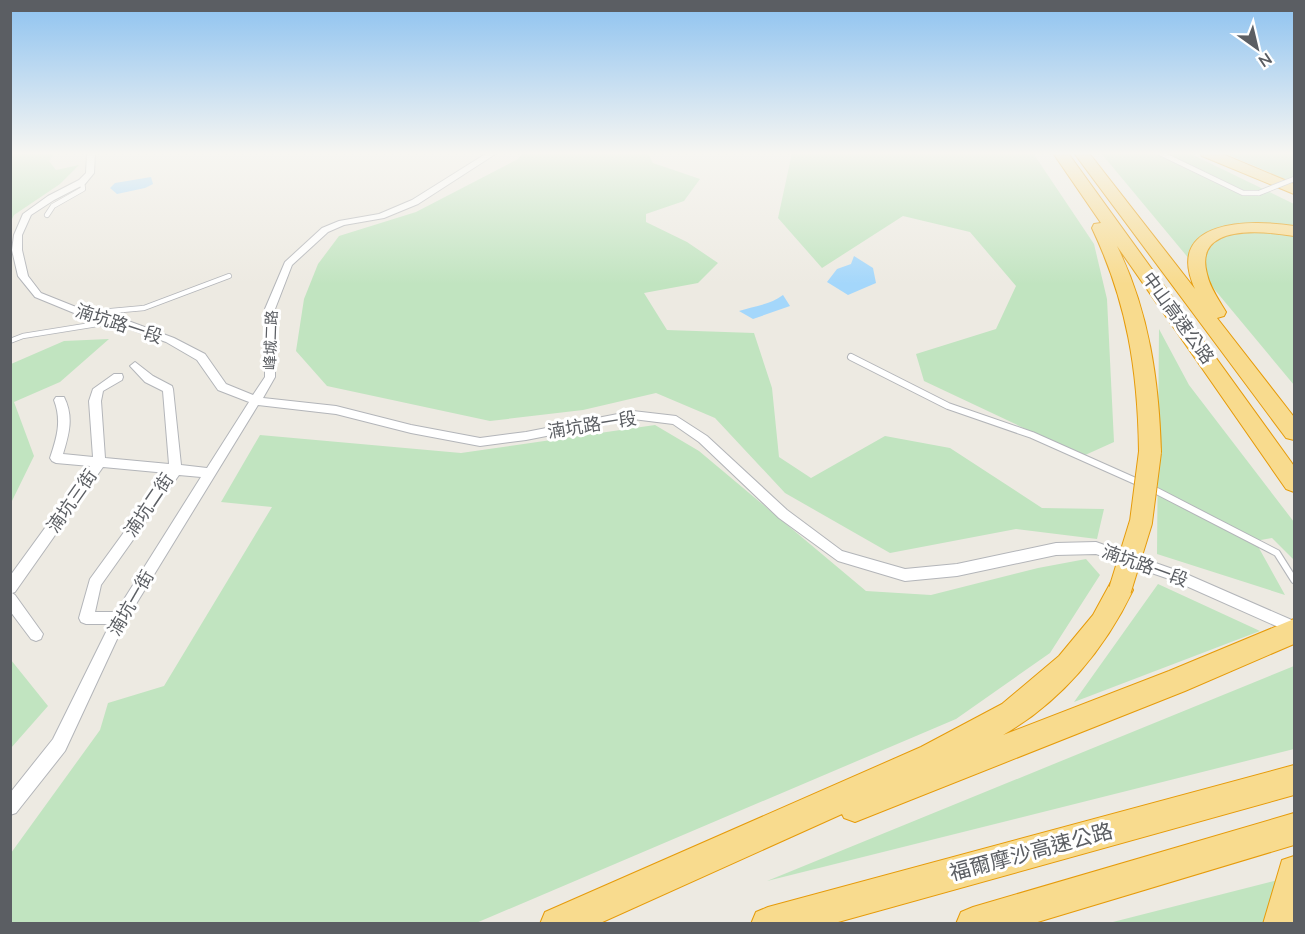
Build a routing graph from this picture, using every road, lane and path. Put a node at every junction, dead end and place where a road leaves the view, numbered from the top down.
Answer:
1 (54, 197) edge
2 (70, 197) edge
3 (424, 197) edge
4 (1087, 197) edge
5 (1097, 197) edge
6 (1102, 197) edge
7 (47, 216) dead end
8 (1294, 231) edge
9 (14, 251) edge
10 (229, 276) dead end
11 (88, 314) junction
12 (119, 321) junction
13 (10, 341) edge
14 (852, 357) dead end
15 (135, 366) dead end
16 (118, 377) dead end
17 (60, 400) dead end
18 (257, 400) junction
19 (1277, 408) junction
20 (1294, 432) edge
21 (99, 463) junction
22 (175, 471) junction
23 (212, 474) junction
24 (1294, 483) edge
25 (1294, 580) edge
26 (10, 588) edge
27 (10, 599) edge
28 (120, 618) junction
29 (1294, 630) edge
30 (36, 634) dead end
31 (1294, 780) edge
32 (10, 807) edge
33 (1294, 829) edge
34 (1294, 872) edge
35 (676, 873) junction
36 (556, 924) edge
37 (768, 924) edge
38 (973, 924) edge
39 (1281, 924) edge

1 - 9 street, 湳坑路一段
2 - 7 lane
3 - 18 street, 峰城二路
4 - 35 highway, bridge
5 - 24 highway, 中山高速公路
6 - 19 highway, 中山高速公路
8 - 19 highway
9 - 11 street, 湳坑路一段
10 - 11 lane
11 - 12 street, 湳坑路一段
12 - 13 lane
12 - 18 street, 湳坑路一段
14 - 25 lane
15 - 22 street, 湳坑二街
16 - 21 street, 湳坑三街
17 - 21 street
18 - 23 street, 湳坑一街
18 - 29 street, 湳坑路一段
19 - 20 highway, 中山高速公路
21 - 22 street
21 - 26 street, 湳坑三街
22 - 23 street
22 - 28 street, 湳坑二街
23 - 28 street, 湳坑一街
27 - 30 street
28 - 32 street, 湳坑一街
29 - 35 highway
31 - 37 highway, 福爾摩沙高速公路
33 - 38 highway
34 - 39 highway
35 - 36 highway

